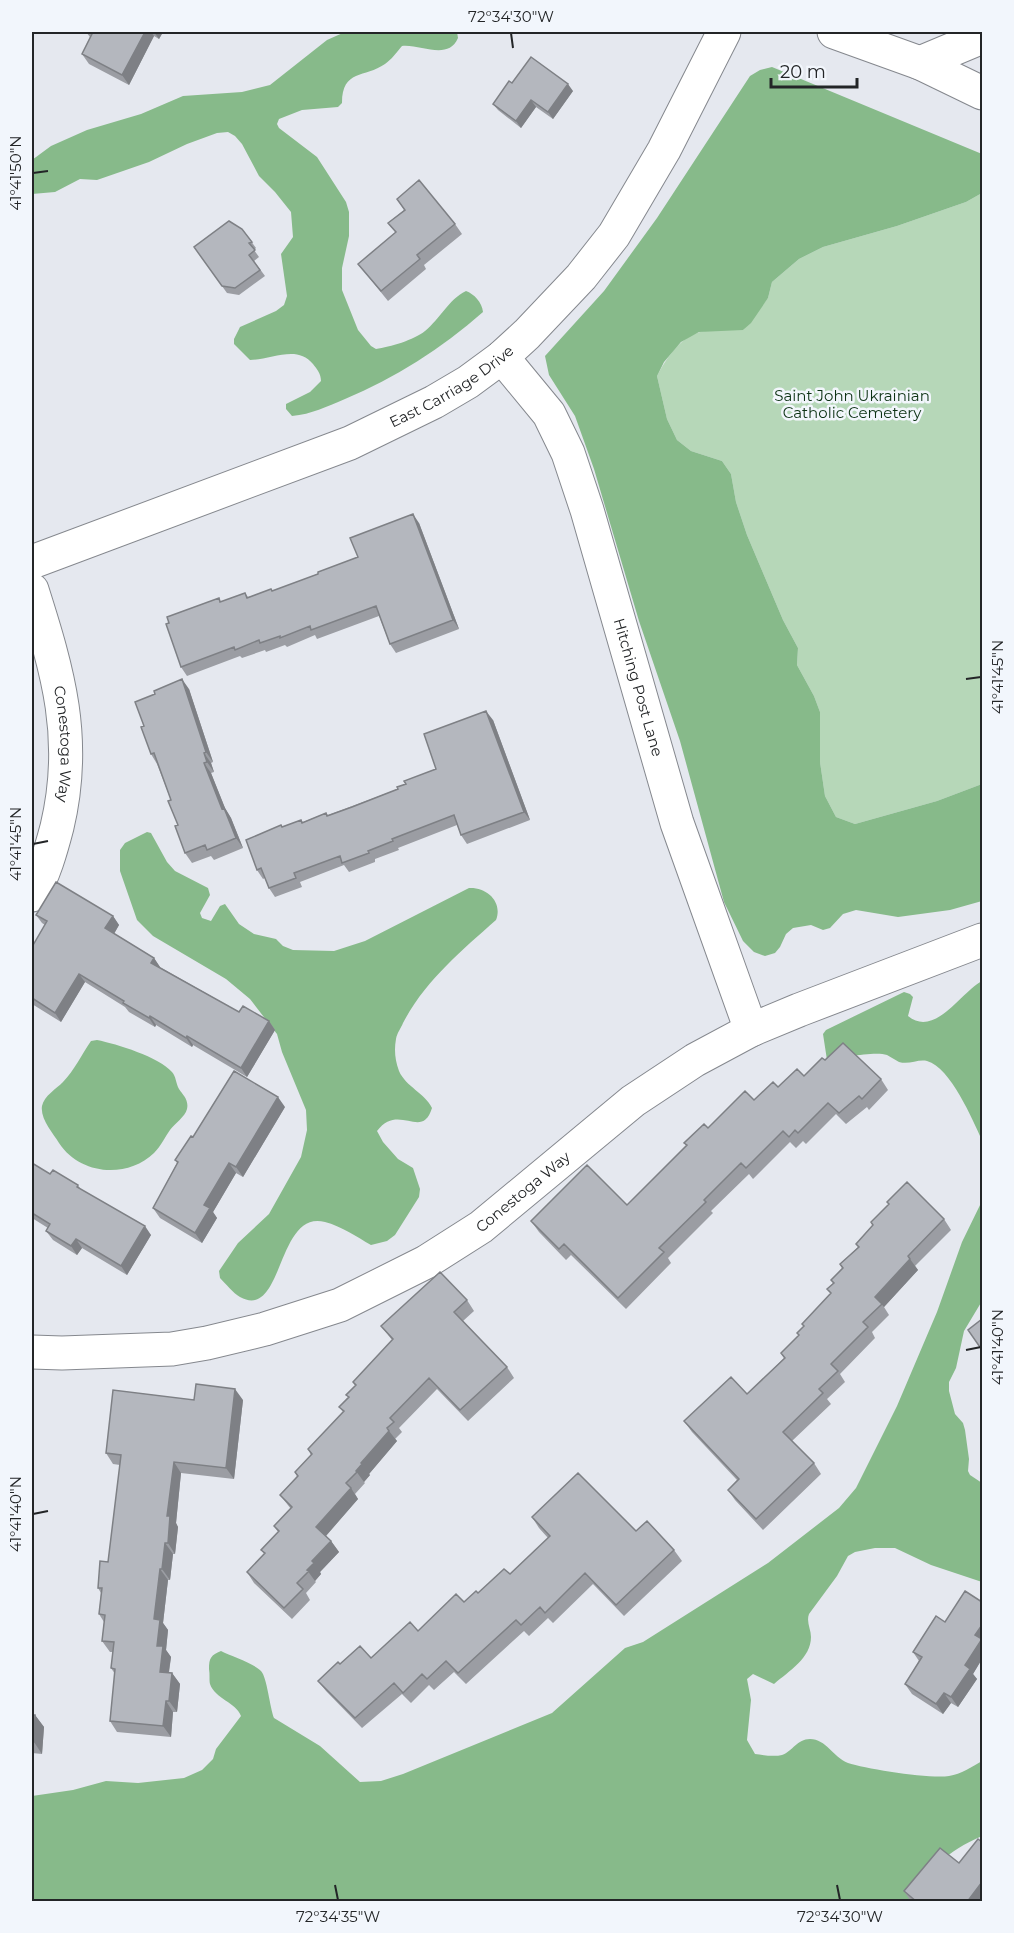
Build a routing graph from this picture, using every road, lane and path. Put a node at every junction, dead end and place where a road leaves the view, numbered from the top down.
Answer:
1 (724, 32) edge
2 (834, 32) edge
3 (982, 37) edge
4 (920, 63) junction
5 (982, 93) edge
6 (502, 357) junction
7 (32, 562) edge
8 (32, 590) edge
9 (32, 895) edge
10 (982, 940) edge
11 (751, 1030) junction
12 (32, 1352) edge

1 - 6 street, East Carriage Drive
2 - 4 street
3 - 4 street
4 - 5 street
6 - 7 street, East Carriage Drive
6 - 11 street, Hitching Post Lane
8 - 9 street, Conestoga Way
10 - 11 street, Conestoga Way
11 - 12 street, Conestoga Way

